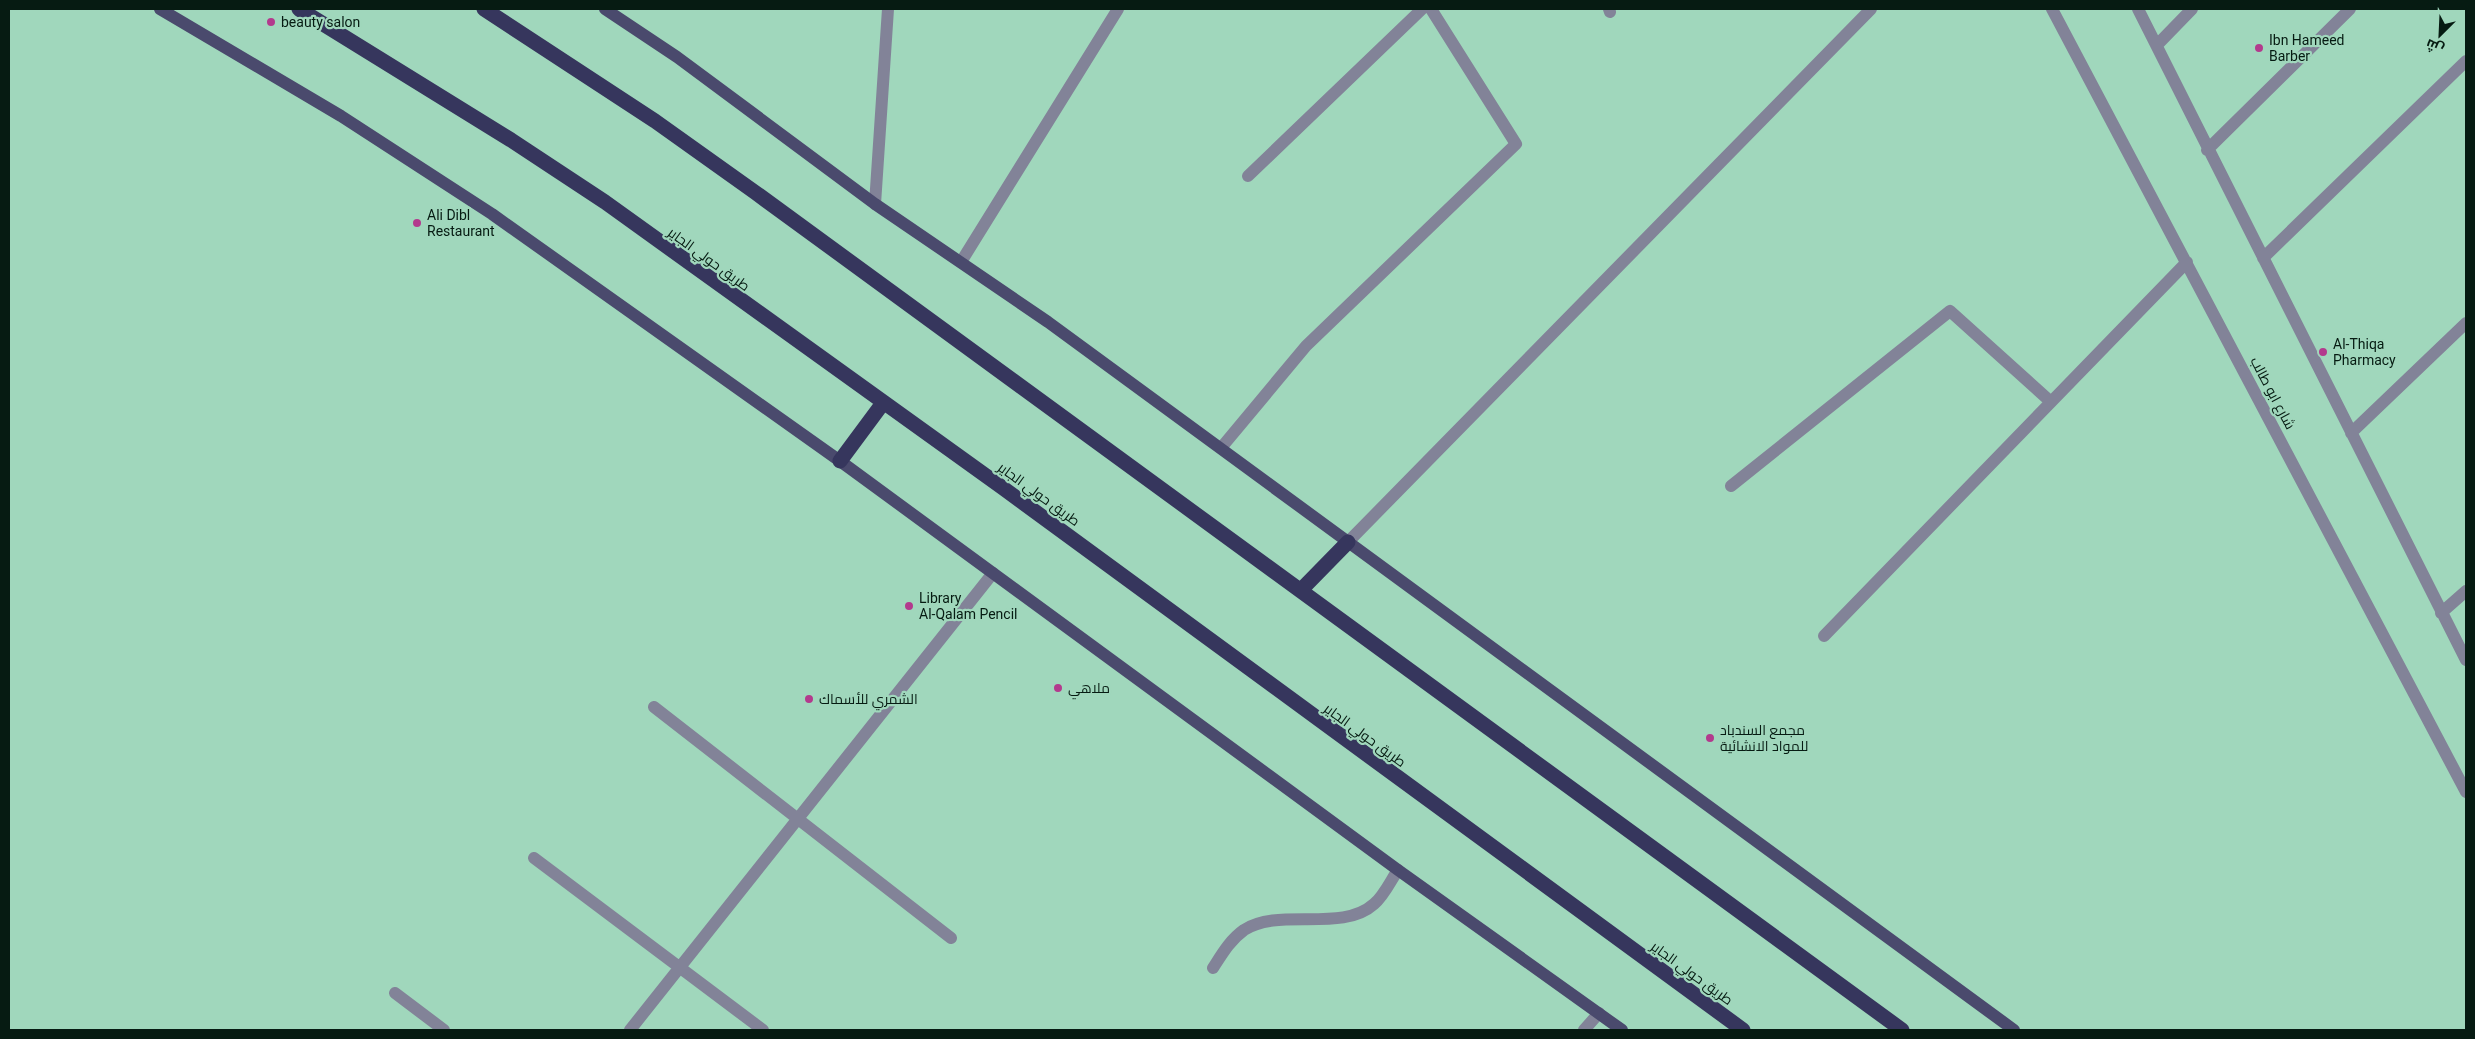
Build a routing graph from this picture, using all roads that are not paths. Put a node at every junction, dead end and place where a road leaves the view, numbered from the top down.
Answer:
1 (160, 9) edge
2 (299, 9) edge
3 (484, 9) edge
4 (605, 9) edge
5 (888, 9) edge
6 (1118, 9) edge
7 (1422, 9) edge
8 (1431, 9) edge
9 (1872, 9) edge
10 (2052, 9) edge
11 (2138, 9) edge
12 (2192, 9) edge
13 (2350, 9) edge
14 (2157, 45) junction
15 (2466, 61) edge
16 (2207, 150) junction
17 (1248, 176) dead end
18 (875, 204) junction
19 (2263, 258) junction
20 (961, 262) junction
21 (2187, 262) junction
22 (2466, 323) edge
23 (2051, 402) junction
24 (883, 403) junction
25 (2351, 433) junction
26 (1221, 448) junction
27 (840, 460) junction
28 (1731, 486) dead end
29 (1348, 542) junction
30 (994, 573) junction
31 (1301, 590) junction
32 (2466, 591) edge
33 (2441, 613) junction
34 (1824, 636) dead end
35 (2466, 660) edge
36 (654, 707) dead end
37 (2466, 792) edge
38 (798, 820) junction
39 (534, 858) dead end
40 (1398, 870) junction
41 (951, 938) dead end
42 (681, 967) junction
43 (1212, 968) dead end
44 (395, 992) dead end
45 (1599, 1013) junction
46 (444, 1030) edge
47 (630, 1030) edge
48 (763, 1030) edge
49 (1584, 1030) edge
50 (1622, 1030) edge
51 (1742, 1030) edge
52 (1902, 1030) edge
53 (2014, 1030) edge

1 - 27 main road
2 - 24 highway, طريق حولي الجاير
3 - 31 highway
4 - 18 main road
5 - 18 street
6 - 20 street
7 - 17 street
8 - 26 street
9 - 29 street
10 - 21 street, شارع ابو طالب
11 - 14 street
12 - 14 street
13 - 16 street
14 - 16 street
15 - 19 street
16 - 19 street
18 - 20 main road
19 - 25 street
20 - 26 main road
21 - 23 street
21 - 37 street, شارع ابو طالب
22 - 25 street
23 - 28 street
23 - 34 street
24 - 27 highway
24 - 51 highway, طريق حولي الجاير
25 - 33 street
26 - 29 main road
27 - 30 main road
29 - 31 highway
29 - 53 main road
30 - 38 street
30 - 40 main road
31 - 52 highway
32 - 33 street
33 - 35 street
36 - 38 street
38 - 41 street
38 - 42 street
39 - 42 street
40 - 43 street
40 - 45 main road
42 - 47 street
42 - 48 street
44 - 46 street
45 - 49 street
45 - 50 main road

